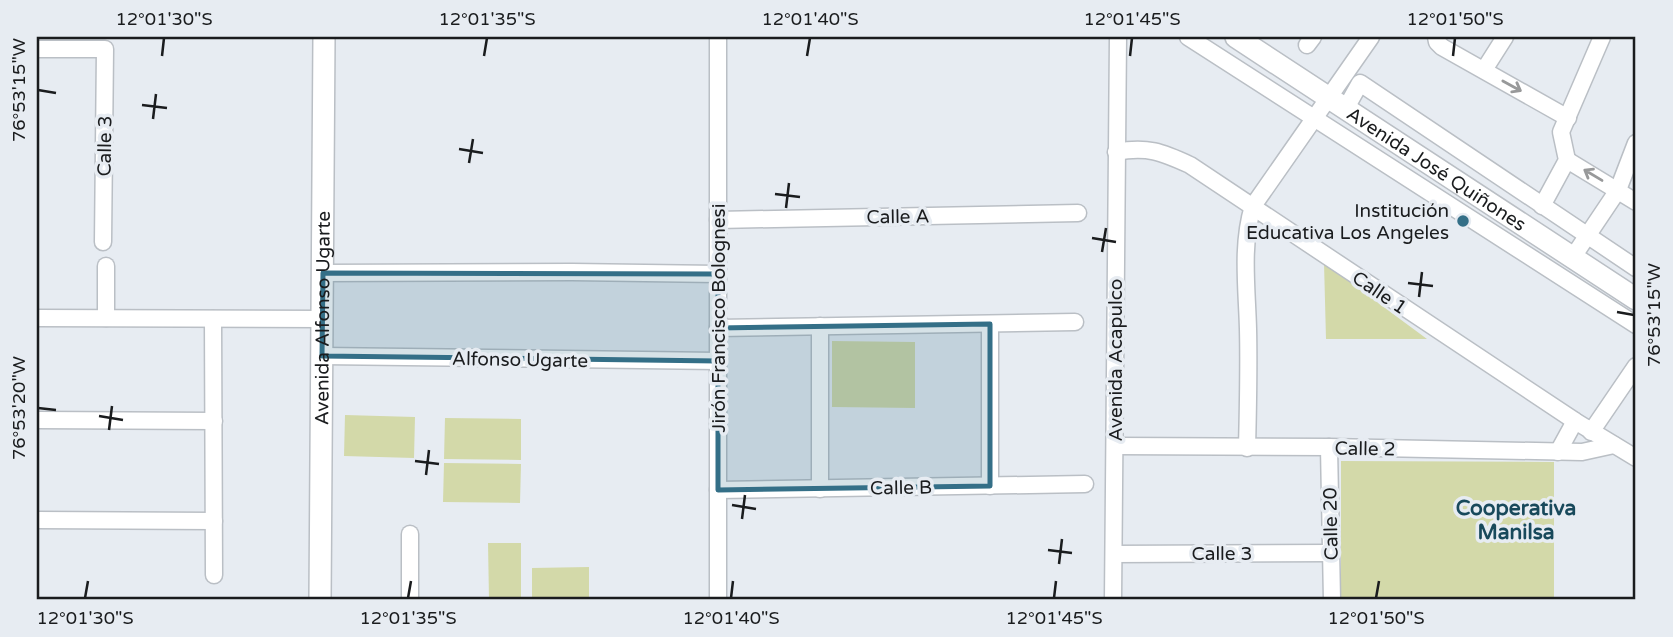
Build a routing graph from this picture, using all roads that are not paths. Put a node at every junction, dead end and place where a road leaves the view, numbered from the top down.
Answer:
1 (324, 37) edge
2 (718, 37) edge
3 (1118, 37) edge
4 (1188, 37) edge
5 (1236, 37) edge
6 (1371, 37) edge
7 (1436, 37) edge
8 (1505, 37) edge
9 (1602, 37) edge
10 (37, 49) edge
11 (1484, 70) junction
12 (1338, 102) junction
13 (1568, 118) junction
14 (1314, 119) junction
15 (1636, 143) edge
16 (1116, 152) junction
17 (1567, 160) junction
18 (1618, 190) junction
19 (1524, 194) junction
20 (1636, 202) edge
21 (1252, 206) junction
22 (1542, 206) junction
23 (1078, 213) dead end
24 (1508, 215) junction
25 (718, 220) junction
26 (1586, 236) junction
27 (103, 242) dead end
28 (1573, 257) junction
29 (106, 266) dead end
30 (1636, 268) edge
31 (323, 273) junction
32 (718, 274) junction
33 (1636, 299) edge
34 (37, 318) edge
35 (106, 318) junction
36 (214, 319) junction
37 (322, 319) junction
38 (1075, 322) dead end
39 (990, 324) junction
40 (1636, 325) edge
41 (820, 326) junction
42 (718, 328) junction
43 (322, 356) junction
44 (718, 361) junction
45 (1636, 366) edge
46 (37, 420) edge
47 (214, 421) junction
48 (1575, 421) junction
49 (1591, 432) junction
50 (1614, 445) junction
51 (1115, 446) junction
52 (1329, 447) junction
53 (1247, 448) junction
54 (1558, 452) junction
55 (1636, 458) edge
56 (1085, 484) dead end
57 (990, 486) junction
58 (820, 489) junction
59 (718, 490) junction
60 (37, 520) edge
61 (214, 521) junction
62 (410, 534) dead end
63 (1331, 552) junction
64 (1114, 554) junction
65 (214, 575) dead end
66 (320, 600) edge
67 (410, 600) edge
68 (718, 600) edge
69 (1113, 600) edge
70 (1332, 600) edge

1 - 31 street, Avenida Alfonso Ugarte
2 - 25 street, Jirón Francisco Bolognesi
3 - 16 street, Avenida Acapulco
4 - 14 street
5 - 12 street, Avenida José Quiñones
6 - 12 street
7 - 11 street
8 - 11 street
9 - 13 street
10 - 27 street, Calle 3
11 -> 13 street
12 - 14 street
12 - 19 street
12 - 24 street, Avenida José Quiñones
13 - 17 street
14 - 21 street
14 - 40 street
15 - 18 street
16 - 21 street, Calle 1
16 - 51 street, Avenida Acapulco
18 -> 17 street
17 - 22 street
18 - 20 street
18 - 26 street
19 - 22 street
19 - 24 street
21 - 48 street, Calle 1
21 - 53 street
22 - 26 street
23 - 25 street, Calle A
24 - 28 street, Avenida José Quiñones
25 - 32 street, Jirón Francisco Bolognesi
26 - 28 street
26 - 30 street
28 - 33 street, Avenida José Quiñones
29 - 35 street
31 - 32 street
31 - 37 street, Avenida Alfonso Ugarte
32 - 42 street, Jirón Francisco Bolognesi
34 - 35 street
35 - 36 street
36 - 37 street
36 - 47 street
37 - 43 street, Avenida Alfonso Ugarte
38 - 39 street
39 - 41 street
39 - 57 street
41 - 42 street
41 - 58 street
42 - 44 street, Jirón Francisco Bolognesi
43 - 44 street, Alfonso Ugarte
43 - 66 street, Avenida Alfonso Ugarte
44 - 59 street, Jirón Francisco Bolognesi
45 - 49 street
46 - 47 street
47 - 61 street
48 - 49 street, Calle 1
48 - 54 street
49 - 50 street, Calle 1
50 - 54 street, Calle 2
50 - 55 street, Calle 1
51 - 53 street, Calle 2
51 - 64 street, Avenida Acapulco
52 - 53 street, Calle 2
52 - 54 street, Calle 2
52 - 63 street, Calle 20
56 - 57 street, Calle B
57 - 58 street, Calle B
58 - 59 street, Calle B
59 - 68 street, Jirón Francisco Bolognesi
60 - 61 street
61 - 65 street
62 - 67 street
63 - 64 street, Calle 3
63 - 70 street, Calle 20
64 - 69 street, Avenida Acapulco

